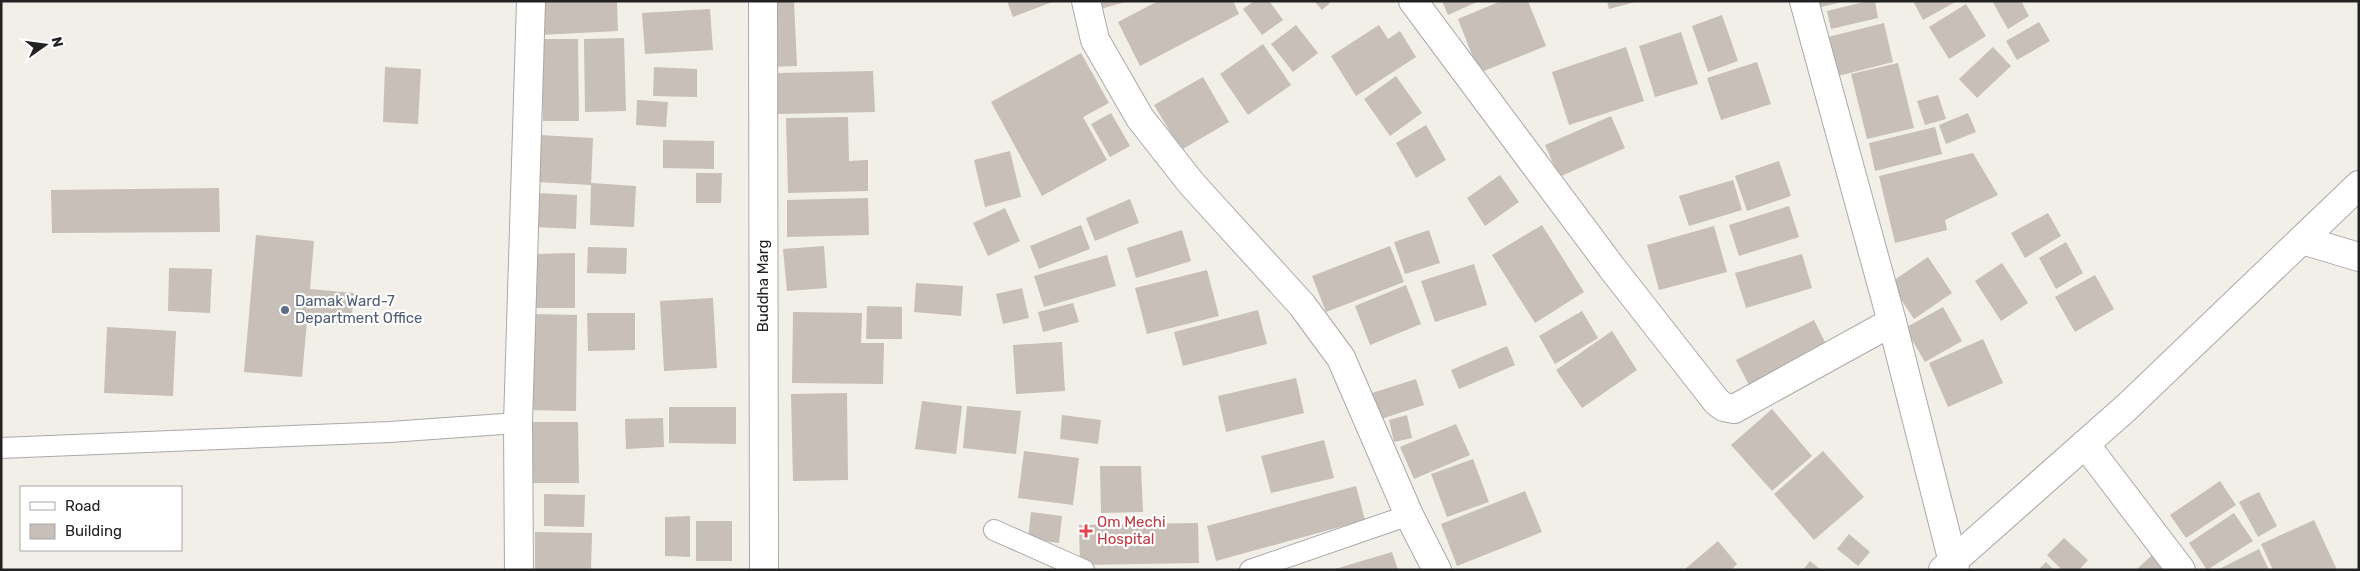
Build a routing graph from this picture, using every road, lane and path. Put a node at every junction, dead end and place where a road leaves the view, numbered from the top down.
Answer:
1 (531, 1) edge
2 (763, 1) edge
3 (1086, 1) edge
4 (1412, 1) edge
5 (1804, 1) edge
6 (2359, 185) edge
7 (2302, 240) junction
8 (2359, 257) edge
9 (1892, 322) junction
10 (518, 424) junction
11 (2086, 444) junction
12 (1, 448) edge
13 (1409, 515) junction
14 (994, 530) dead end
15 (1950, 567) edge
16 (519, 570) edge
17 (764, 570) edge
18 (1084, 570) edge
19 (1250, 570) edge
20 (1437, 570) edge
21 (2181, 570) edge

1 - 10 street
2 - 17 street, Buddha Marg
3 - 13 street
4 - 9 street
5 - 9 street
6 - 7 street
7 - 8 street
7 - 11 street
9 - 15 street
10 - 12 lane
10 - 16 street
11 - 15 street
11 - 21 street
13 - 19 lane
13 - 20 street
14 - 18 lane

